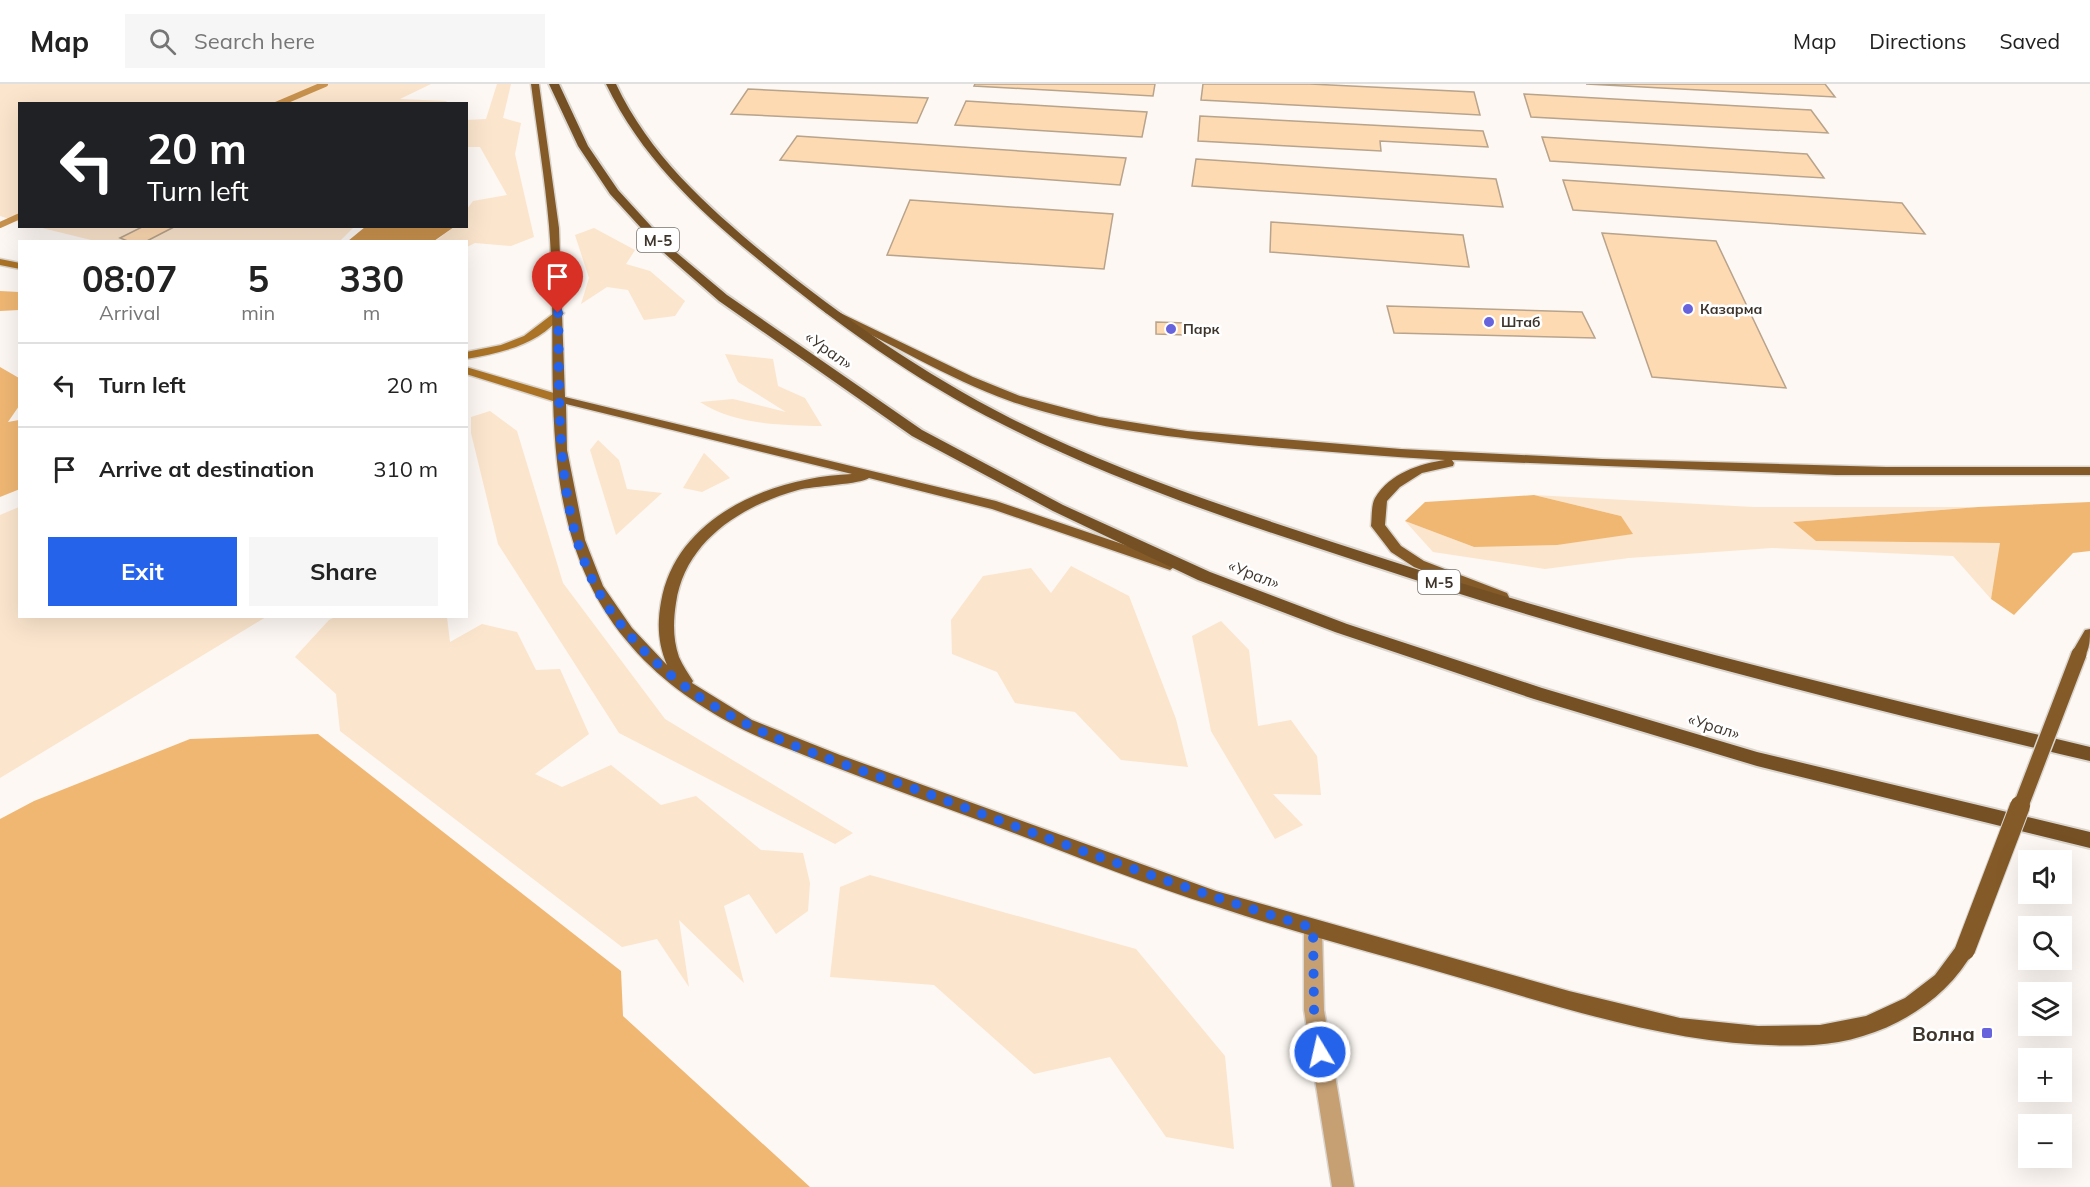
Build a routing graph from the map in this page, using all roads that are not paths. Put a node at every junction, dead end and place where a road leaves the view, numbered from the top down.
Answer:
1 (536, 84) edge
2 (554, 84) edge
3 (611, 84) edge
4 (0, 262) edge
5 (18, 266) edge
6 (827, 309) junction
7 (558, 313) junction
8 (468, 356) edge
9 (468, 371) edge
10 (560, 399) junction
11 (1471, 459) junction
12 (2090, 471) edge
13 (897, 480) junction
14 (1204, 576) junction
15 (1549, 616) junction
16 (2090, 634) edge
17 (696, 695) junction
18 (2090, 754) edge
19 (2090, 840) edge
20 (1313, 928) junction
21 (1343, 1187) edge

1 - 7 main road
2 - 14 highway, «Урал» / М-5
3 - 6 highway, «Урал» / М-5
4 - 5 main road
6 - 11 main road
6 - 15 highway, «Урал» / М-5
7 - 8 main road
7 - 10 main road
9 - 10 main road
10 - 13 main road
10 - 17 main road
11 - 12 main road
11 - 15 main road
13 - 14 main road
13 - 17 main road
14 - 19 highway, «Урал» / М-5
15 - 18 highway, «Урал» / М-5
16 - 20 main road, bridge
17 - 20 main road
20 - 21 street

